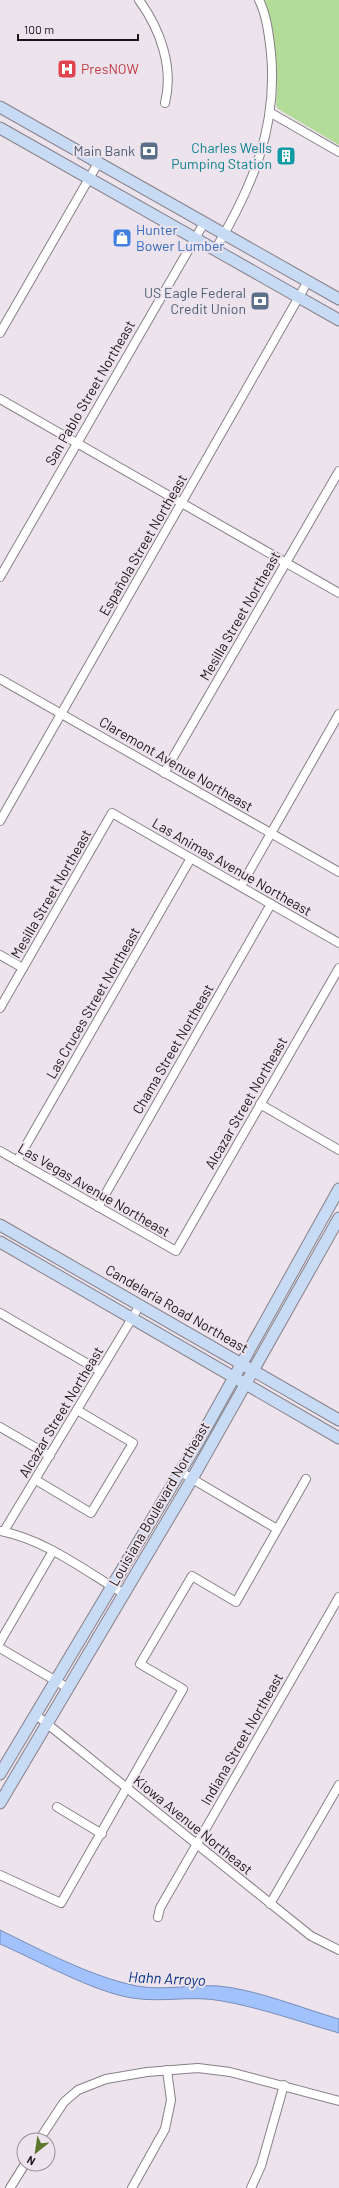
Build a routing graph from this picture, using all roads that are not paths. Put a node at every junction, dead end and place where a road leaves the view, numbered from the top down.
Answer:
1 (139, 0) edge
2 (259, 0) edge
3 (165, 103) dead end
4 (0, 107) edge
5 (271, 113) junction
6 (0, 128) edge
7 (339, 152) edge
8 (98, 162) junction
9 (88, 179) junction
10 (204, 223) junction
11 (224, 235) junction
12 (196, 239) junction
13 (215, 250) junction
14 (308, 281) junction
15 (299, 298) junction
16 (339, 299) edge
17 (339, 320) edge
18 (0, 333) edge
19 (0, 399) edge
20 (76, 442) junction
21 (339, 471) edge
22 (182, 503) junction
23 (286, 563) junction
24 (0, 577) edge
25 (339, 593) edge
26 (0, 679) edge
27 (61, 714) junction
28 (339, 714) edge
29 (164, 773) junction
30 (112, 813) joint
31 (0, 821) edge
32 (271, 833) junction
33 (191, 858) junction
34 (339, 872) edge
35 (241, 886) junction
36 (271, 904) junction
37 (339, 943) edge
38 (0, 955) edge
39 (23, 968) junction
40 (339, 968) edge
41 (0, 1008) edge
42 (260, 1104) junction
43 (339, 1150) edge
44 (0, 1151) edge
45 (17, 1161) junction
46 (339, 1189) edge
47 (98, 1207) junction
48 (339, 1218) edge
49 (0, 1225) edge
50 (0, 1242) edge
51 (176, 1251) joint
52 (140, 1305) junction
53 (0, 1313) edge
54 (132, 1318) junction
55 (242, 1364) junction
56 (100, 1371) junction
57 (253, 1371) junction
58 (235, 1377) junction
59 (246, 1383) junction
60 (77, 1410) junction
61 (339, 1420) edge
62 (0, 1427) edge
63 (339, 1438) edge
64 (50, 1456) junction
65 (179, 1472) junction
66 (192, 1479) junction
67 (306, 1479) dead end
68 (36, 1480) junction
69 (277, 1528) junction
70 (2, 1531) edge
71 (53, 1551) junction
72 (111, 1586) junction
73 (124, 1594) junction
74 (339, 1597) edge
75 (0, 1642) edge
76 (0, 1648) edge
77 (55, 1681) junction
78 (68, 1688) junction
79 (35, 1714) junction
80 (47, 1724) junction
81 (0, 1774) edge
82 (339, 1785) edge
83 (127, 1788) junction
84 (0, 1803) edge
85 (57, 1807) dead end
86 (102, 1834) junction
87 (197, 1843) junction
88 (0, 1875) edge
89 (270, 1904) junction
90 (158, 1917) dead end
91 (339, 1950) edge
92 (167, 2070) junction
93 (284, 2085) junction
94 (339, 2101) edge
95 (44, 2132) edge
96 (20, 2172) edge
97 (10, 2188) edge
98 (132, 2188) edge
99 (251, 2188) edge

1 - 3 street
2 - 5 street
4 - 8 main road
5 - 7 street
5 - 11 street
6 - 9 main road
8 - 9 street
8 - 10 main road
9 - 12 main road
9 - 18 street
10 - 11 main road
10 - 12 street, San Pablo Street Northeast
11 - 13 street
11 - 14 main road
12 - 13 main road
12 - 20 street, San Pablo Street Northeast
13 - 15 main road
14 - 15 street, Española Street Northeast
14 - 16 main road
15 - 17 main road
15 - 22 street, Española Street Northeast
19 - 20 street
20 - 22 street
20 - 24 street, San Pablo Street Northeast
21 - 23 street, Mesilla Street Northeast
22 - 23 street
22 - 27 street, Española Street Northeast
23 - 25 street
23 - 29 street, Mesilla Street Northeast
26 - 27 street, Claremont Avenue Northeast
27 - 29 street, Claremont Avenue Northeast
27 - 31 street, Española Street Northeast
28 - 32 street
29 - 32 street, Claremont Avenue Northeast
30 - 33 street, Las Animas Avenue Northeast
30 - 39 street, Mesilla Street Northeast
32 - 34 street, Claremont Avenue Northeast
32 - 35 street
33 - 35 street, Las Animas Avenue Northeast
33 - 45 street, Las Cruces Street Northeast
35 - 36 street, Las Animas Avenue Northeast
36 - 37 street, Las Animas Avenue Northeast
36 - 47 street, Chama Street Northeast
38 - 39 street
39 - 41 street, Mesilla Street Northeast
40 - 42 street, Alcazar Street Northeast
42 - 43 street
42 - 51 street, Alcazar Street Northeast
44 - 45 street, Las Vegas Avenue Northeast
45 - 47 street, Las Vegas Avenue Northeast
46 - 55 main road, Louisiana Boulevard Northeast
47 - 51 street, Las Vegas Avenue Northeast
48 - 57 main road, Louisiana Boulevard Northeast
49 - 52 main road, Candelaria Road Northeast
50 - 54 main road
52 - 54 street, Alcazar Street Northeast
52 - 55 main road, Candelaria Road Northeast
53 - 56 street
54 - 56 street, Alcazar Street Northeast
54 - 58 main road
55 - 57 main road, Candelaria Road Northeast
55 - 58 main road, Louisiana Boulevard Northeast
56 - 60 street, Alcazar Street Northeast
57 - 59 main road, Louisiana Boulevard Northeast
57 - 61 main road, Candelaria Road Northeast
58 - 59 main road
58 - 65 main road, Louisiana Boulevard Northeast
59 - 63 main road
59 - 66 main road, Louisiana Boulevard Northeast
60 - 64 street, Alcazar Street Northeast
60 - 68 street
62 - 64 street
64 - 68 street, Alcazar Street Northeast
65 - 66 street
65 - 72 main road, Louisiana Boulevard Northeast
66 - 69 street
66 - 73 main road, Louisiana Boulevard Northeast
67 - 69 street
68 - 70 street, Alcazar Street Northeast
69 - 83 street
70 - 71 street
71 - 72 street
71 - 75 street
72 - 73 street
72 - 77 main road, Louisiana Boulevard Northeast
73 - 78 main road, Louisiana Boulevard Northeast
74 - 87 street, Indiana Street Northeast
76 - 77 street
77 - 78 street
77 - 79 main road, Louisiana Boulevard Northeast
78 - 80 main road, Louisiana Boulevard Northeast
79 - 80 street, Kiowa Avenue Northeast
79 - 81 main road, Louisiana Boulevard Northeast
80 - 83 street, Kiowa Avenue Northeast
80 - 84 main road, Louisiana Boulevard Northeast
82 - 89 street
83 - 86 street
83 - 87 street, Kiowa Avenue Northeast
85 - 86 street
86 - 88 street
87 - 89 street, Kiowa Avenue Northeast
87 - 90 street, Indiana Street Northeast
89 - 91 street, Kiowa Avenue Northeast
92 - 93 street
92 - 95 street
92 - 98 street
93 - 94 street
93 - 99 street
96 - 97 street

